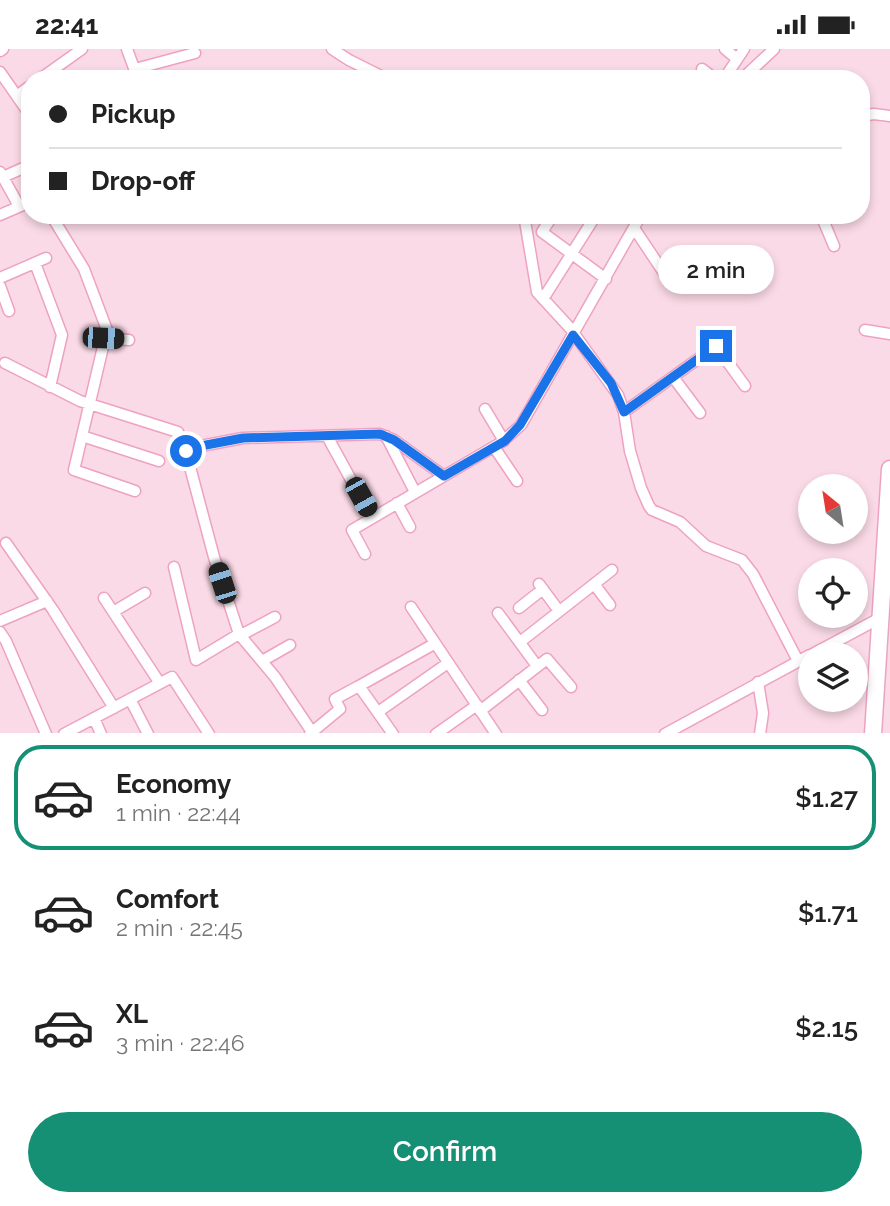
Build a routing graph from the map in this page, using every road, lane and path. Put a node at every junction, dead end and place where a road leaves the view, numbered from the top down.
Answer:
1 (82, 49) edge
2 (127, 49) edge
3 (332, 49) edge
4 (724, 49) edge
5 (744, 49) edge
6 (774, 49) edge
7 (195, 53) dead end
8 (737, 59) junction
9 (53, 70) edge
10 (135, 70) edge
11 (147, 70) edge
12 (369, 70) edge
13 (730, 70) edge
14 (752, 70) edge
15 (0, 72) edge
16 (21, 92) edge
17 (16, 96) junction
18 (21, 103) edge
19 (870, 115) edge
20 (890, 115) edge
21 (21, 168) edge
22 (1, 174) edge
23 (19, 206) joint
24 (0, 215) edge
25 (56, 224) edge
26 (525, 224) edge
27 (547, 224) edge
28 (590, 224) edge
29 (636, 224) edge
30 (825, 224) edge
31 (634, 228) junction
32 (834, 246) dead end
33 (571, 254) junction
34 (46, 258) dead end
35 (35, 263) junction
36 (664, 273) dead end
37 (0, 278) edge
38 (606, 279) junction
39 (0, 286) edge
40 (543, 299) junction
41 (9, 311) dead end
42 (864, 330) dead end
43 (890, 334) edge
44 (573, 335) junction
45 (103, 338) junction
46 (129, 340) dead end
47 (5, 363) dead end
48 (673, 377) junction
49 (745, 386) dead end
50 (50, 387) junction
51 (91, 404) junction
52 (485, 409) dead end
53 (624, 412) junction
54 (700, 413) dead end
55 (82, 436) junction
56 (327, 436) junction
57 (386, 436) junction
58 (505, 441) junction
59 (494, 447) junction
60 (185, 449) junction
61 (159, 461) dead end
62 (890, 469) edge
63 (444, 476) junction
64 (517, 481) dead end
65 (135, 491) dead end
66 (415, 492) junction
67 (397, 503) junction
68 (372, 518) junction
69 (410, 527) dead end
70 (6, 543) dead end
71 (365, 554) dead end
72 (174, 567) dead end
73 (612, 570) dead end
74 (594, 584) junction
75 (145, 593) dead end
76 (104, 598) dead end
77 (47, 601) junction
78 (610, 604) dead end
79 (411, 607) dead end
80 (519, 608) dead end
81 (559, 611) junction
82 (113, 612) junction
83 (498, 613) dead end
84 (275, 617) dead end
85 (880, 618) junction
86 (0, 621) edge
87 (240, 634) junction
88 (2, 640) edge
89 (520, 642) junction
90 (835, 642) edge
91 (435, 644) junction
92 (290, 645) dead end
93 (262, 661) junction
94 (798, 661) joint
95 (448, 663) junction
96 (537, 666) junction
97 (519, 680) junction
98 (159, 682) junction
99 (758, 683) junction
100 (359, 686) junction
101 (571, 687) dead end
102 (130, 699) junction
103 (114, 708) junction
104 (478, 708) junction
105 (542, 710) dead end
106 (378, 712) junction
107 (94, 718) junction
108 (46, 733) edge
109 (64, 733) edge
110 (101, 733) edge
111 (148, 733) edge
112 (209, 733) edge
113 (311, 733) edge
114 (393, 733) edge
115 (437, 733) edge
116 (496, 733) edge
117 (665, 733) edge
118 (760, 733) edge
119 (873, 733) edge

1 - 9 street
2 - 10 street
3 - 12 street
4 - 8 street
5 - 8 street
6 - 14 street
7 - 11 street
8 - 13 street
15 - 17 street
16 - 17 street
17 - 18 street
19 - 20 street
21 - 22 street
22 - 23 street
23 - 24 street
25 - 45 street
26 - 40 street
27 - 33 street
28 - 33 street
29 - 31 street
30 - 32 street
31 - 36 street
31 - 38 street
33 - 38 street
33 - 40 street
34 - 35 street
35 - 37 street
35 - 50 street
38 - 44 street
39 - 41 street
40 - 44 street
42 - 43 street
44 - 53 street
44 - 58 street
45 - 46 street
45 - 51 street
47 - 50 street
48 - 49 street
48 - 53 street
48 - 54 street
50 - 51 street
51 - 55 street
51 - 60 street
52 - 58 street
53 - 94 street
55 - 61 street
55 - 65 street
56 - 57 street
56 - 60 street
56 - 68 street
57 - 63 street
57 - 66 street
58 - 59 street
59 - 63 street
59 - 64 street
60 - 87 street
62 - 85 highway
63 - 66 street
66 - 67 street
67 - 68 street
67 - 69 street
68 - 71 street
70 - 77 street
72 - 87 street
73 - 74 street
74 - 78 street
74 - 81 street
75 - 82 street
76 - 82 street
77 - 86 street
77 - 103 street
79 - 91 street
80 - 81 street
81 - 89 street
82 - 98 street
83 - 89 street
84 - 87 street
85 - 90 street
85 - 119 highway
87 - 93 street
88 - 108 street
89 - 96 street
91 - 95 street
91 - 100 street
92 - 93 street
93 - 113 street
94 - 99 street
95 - 104 street
95 - 106 street
96 - 97 street
96 - 101 street
97 - 104 street
97 - 105 street
98 - 102 street
98 - 112 street
99 - 117 street
99 - 118 street
100 - 106 street
100 - 113 street
102 - 103 street
102 - 111 street
103 - 107 street
104 - 115 street
104 - 116 street
106 - 114 street
107 - 109 street
107 - 110 street

